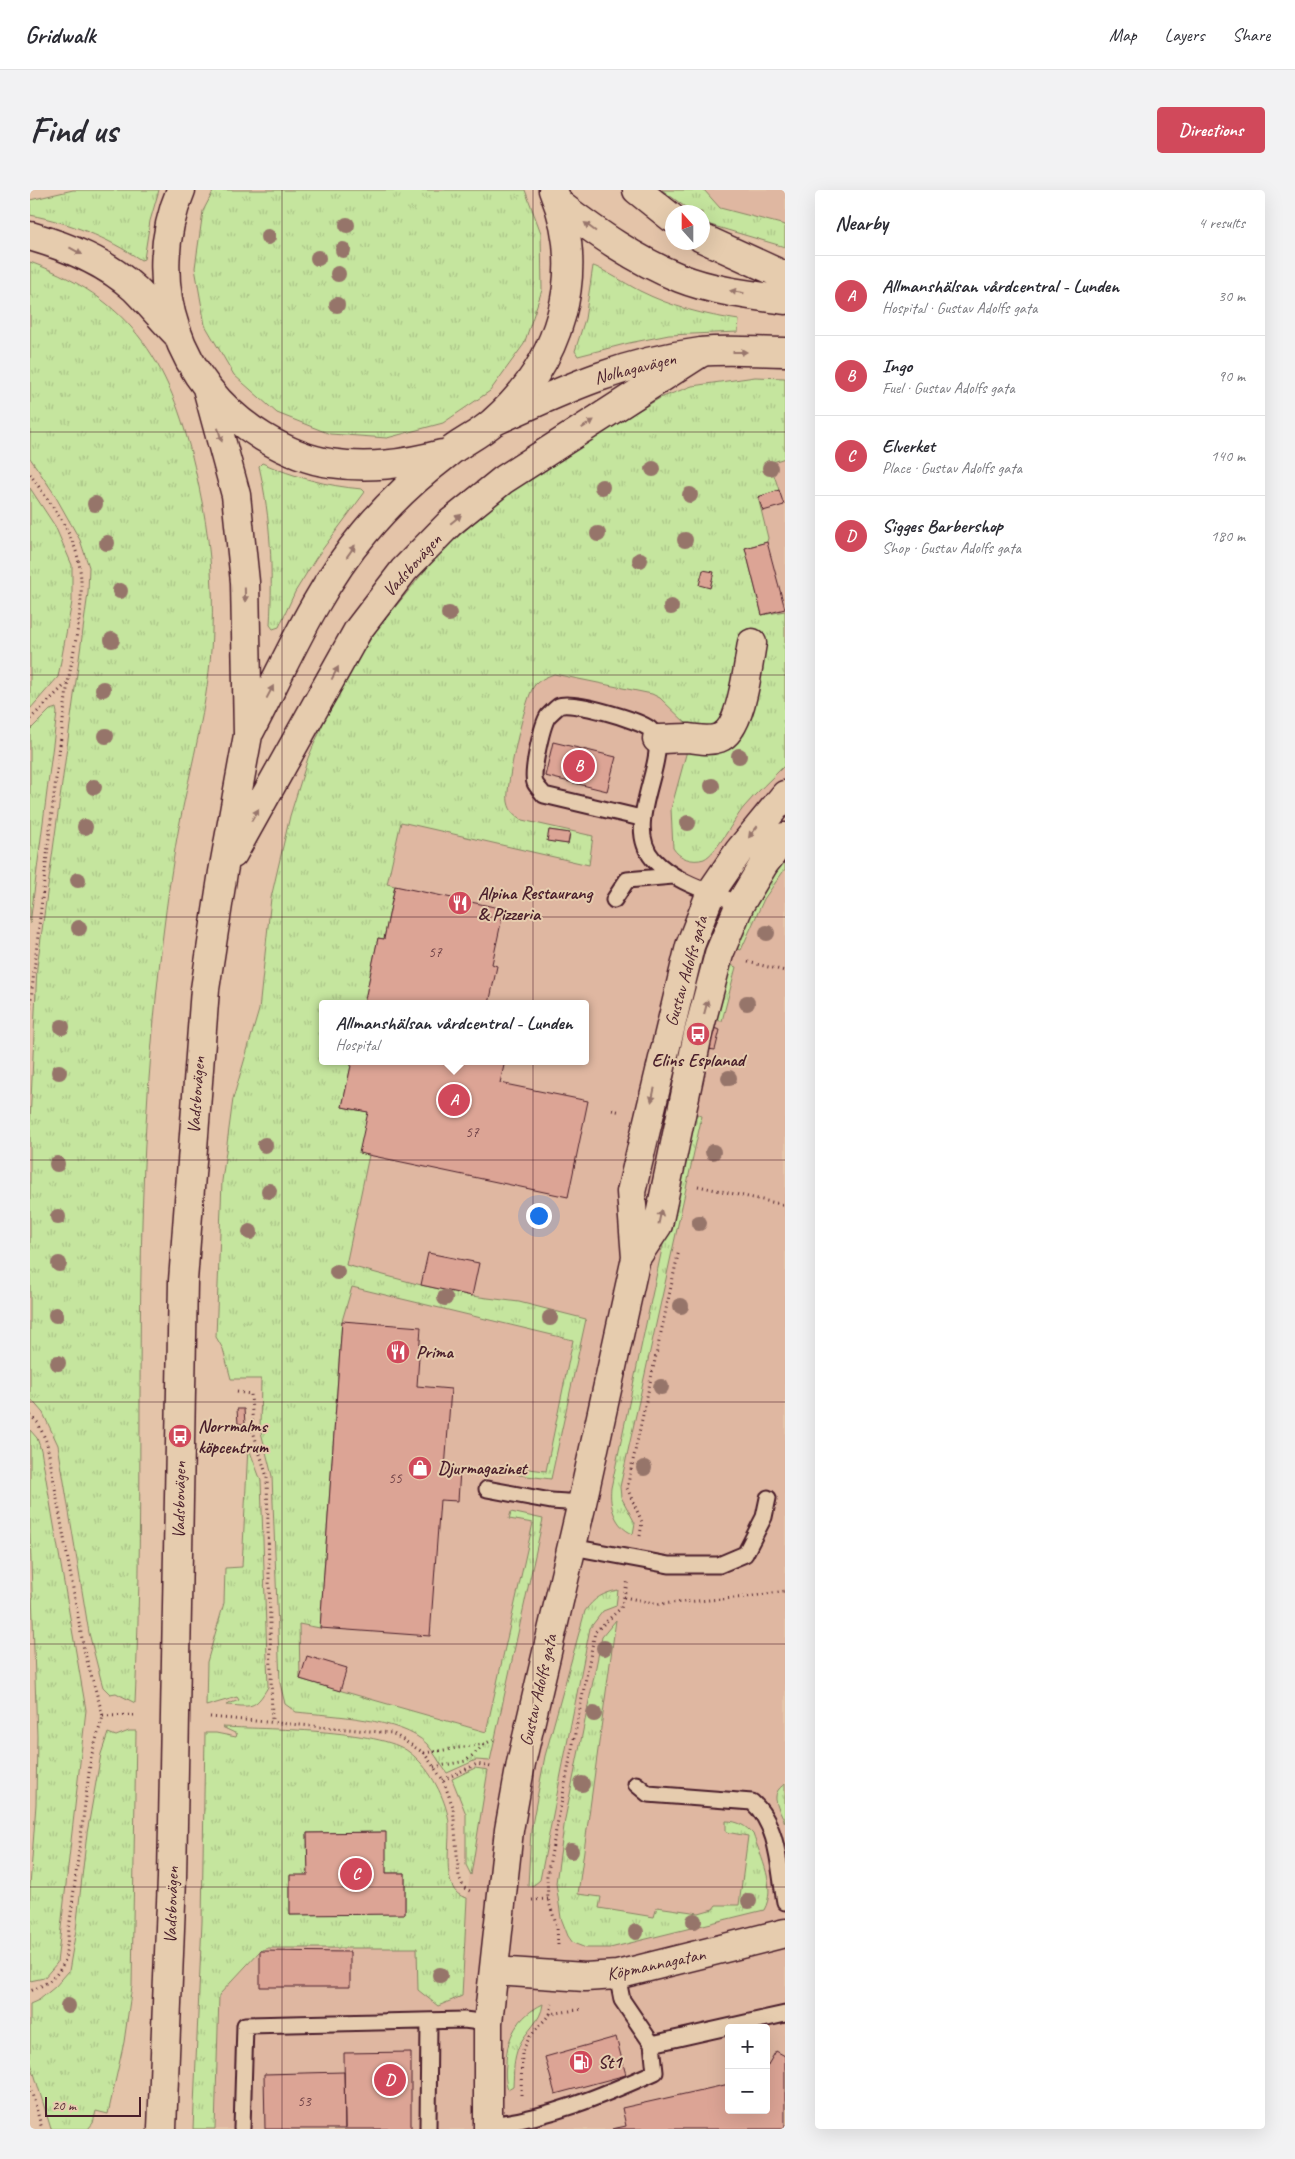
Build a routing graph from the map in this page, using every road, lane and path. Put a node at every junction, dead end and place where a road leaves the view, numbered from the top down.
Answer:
1 (181, 190) edge
2 (637, 190) edge
3 (556, 197) edge
4 (665, 212) edge
5 (30, 236) edge
6 (710, 242) edge
7 (785, 276) edge
8 (785, 300) edge
9 (177, 334) junction
10 (702, 352) junction
11 (785, 352) edge
12 (206, 388) junction
13 (494, 422) junction
14 (448, 452) junction
15 (30, 474) edge
16 (752, 643) dead end
17 (68, 682) junction
18 (30, 719) edge
19 (248, 735) junction
20 (657, 739) junction
21 (785, 796) edge
22 (641, 818) junction
23 (785, 837) edge
24 (222, 872) junction
25 (673, 876) junction
26 (711, 892) junction
27 (614, 900) dead end
28 (740, 904) junction
29 (744, 961) dead end
30 (785, 971) edge
31 (30, 1009) edge
32 (694, 1185) dead end
33 (785, 1205) edge
34 (636, 1258) junction
35 (237, 1392) dead end
36 (30, 1415) edge
37 (246, 1430) dead end
38 (253, 1431) junction
39 (487, 1488) dead end
40 (768, 1498) dead end
41 (582, 1503) junction
42 (572, 1547) junction
43 (625, 1591) dead end
44 (785, 1591) edge
45 (624, 1597) junction
46 (135, 1715) dead end
47 (103, 1716) junction
48 (210, 1717) dead end
49 (272, 1721) junction
50 (501, 1736) dead end
51 (485, 1744) junction
52 (424, 1753) junction
53 (466, 1761) junction
54 (489, 1766) dead end
55 (434, 1767) junction
56 (468, 1769) junction
57 (442, 1780) junction
58 (636, 1784) dead end
59 (479, 1895) dead end
60 (548, 1898) junction
61 (530, 1901) dead end
62 (785, 1902) edge
63 (785, 1933) edge
64 (557, 1947) dead end
65 (495, 1971) junction
66 (617, 1975) junction
67 (30, 1992) edge
68 (785, 2014) edge
69 (429, 2020) junction
70 (488, 2023) junction
71 (652, 2044) junction
72 (30, 2086) edge
73 (488, 2127) edge
74 (42, 2129) edge
75 (162, 2129) edge
76 (242, 2129) edge
77 (428, 2129) edge

1 - 9 main road, Vadsbovägen
2 - 4 main road
8 -> 3 main road
3 - 13 main road, Vadsbovägen
5 -> 9 main road
6 - 7 main road
9 - 12 main road, Vadsbovägen
10 -> 11 main road, Nolhagavägen
10 - 13 main road, Nolhagavägen
24 -> 10 main road, Vadsbovägen
12 - 14 main road, Vadsbovägen
12 -> 19 main road, Vadsbovägen
13 - 14 main road, Vadsbovägen
19 -> 14 main road, Vadsbovägen
15 - 17 path
16 - 20 main road
17 - 18 path
17 - 31 path
19 - 24 main road, Vadsbovägen
20 - 22 lane
20 - 22 lane
21 -> 26 main road, Gustav Adolfs gata
22 - 25 lane
23 - 28 main road, Gustav Adolfs gata
24 - 75 main road, Vadsbovägen
25 - 26 lane
25 - 27 lane
26 - 28 lane
26 -> 34 main road, Gustav Adolfs gata
34 -> 28 main road, Gustav Adolfs gata
29 - 30 path
32 - 33 path
34 - 41 main road, Gustav Adolfs gata
35 - 38 path
36 - 47 path
37 - 38 path
38 - 49 path
39 - 41 lane
40 - 42 lane
41 - 42 main road, Gustav Adolfs gata
42 - 65 main road, Gustav Adolfs gata
43 - 45 path
44 - 45 path
45 - 60 path
46 - 47 path
47 - 67 path
48 - 49 path
49 - 52 path
50 - 51 path
51 - 52 path
51 - 53 path
52 - 55 path
53 - 55 path
53 - 56 path
54 - 56 path
55 - 57 path
56 - 57 path
57 - 59 path
58 - 62 lane
60 - 61 path
60 - 64 path
63 - 66 main road, Köpmannagatan
65 - 66 main road, Köpmannagatan
65 - 70 main road, Gustav Adolfs gata
66 - 71 lane
68 - 71 lane
69 - 70 lane
69 - 76 lane
69 - 77 lane
70 - 73 main road, Gustav Adolfs gata
71 - 73 lane
72 - 74 path

